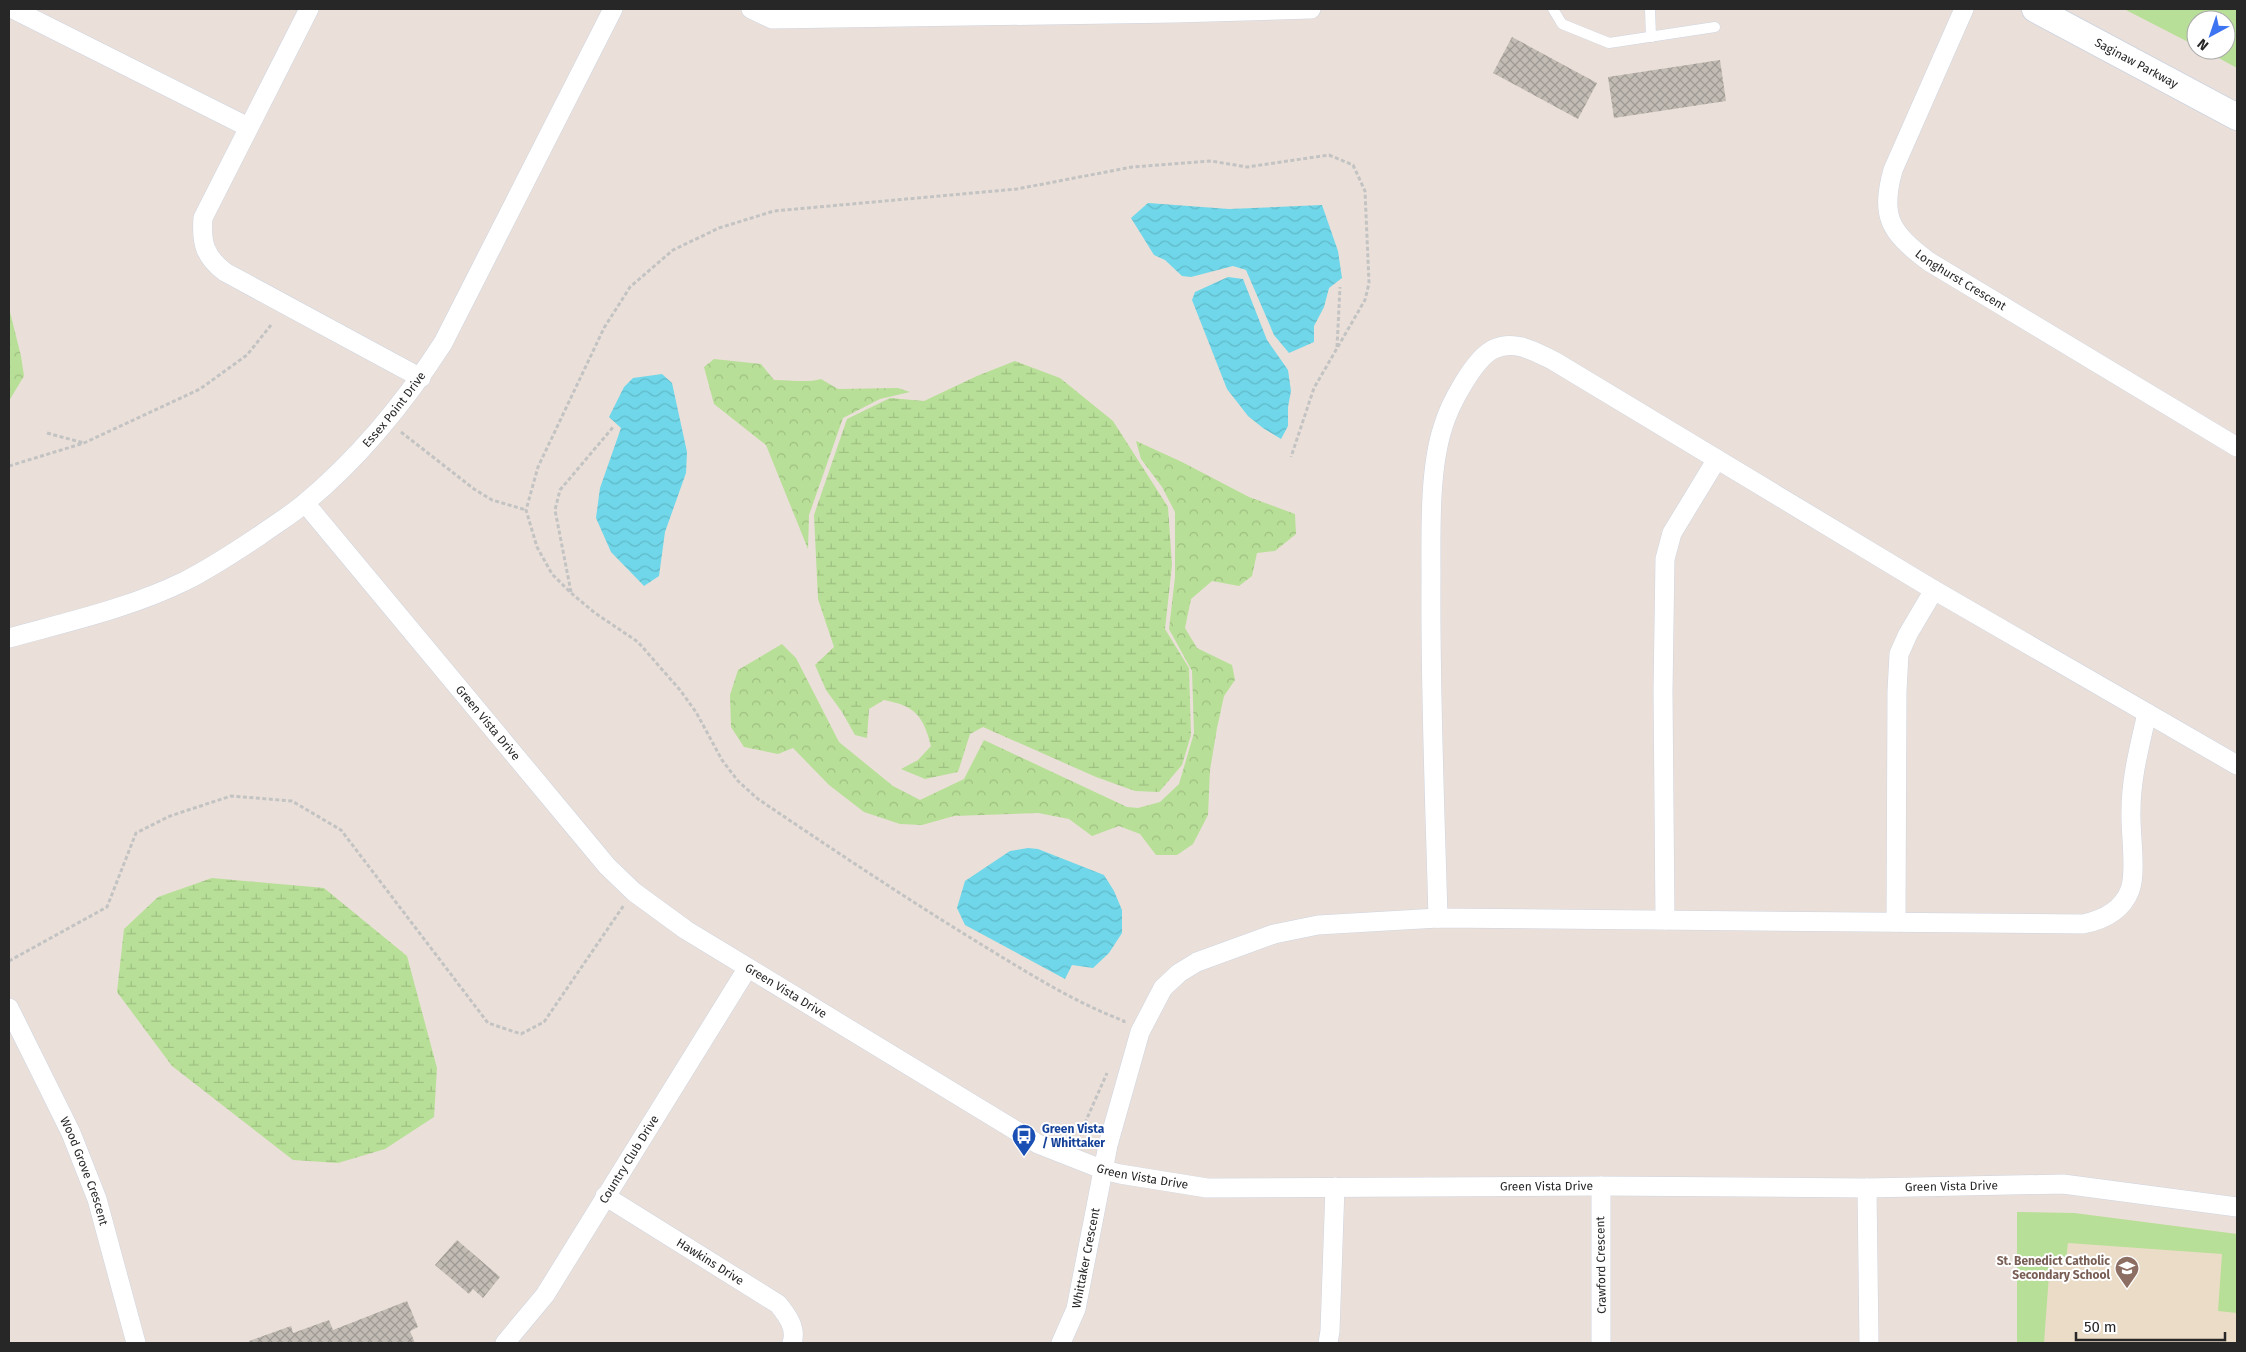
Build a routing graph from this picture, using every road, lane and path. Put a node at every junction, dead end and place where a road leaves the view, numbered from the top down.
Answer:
1 (13, 9) edge
2 (309, 9) edge
3 (613, 9) edge
4 (751, 9) edge
5 (1311, 9) edge
6 (1553, 9) edge
7 (1650, 9) edge
8 (1964, 9) edge
9 (2035, 9) edge
10 (1176, 11) edge
11 (1715, 27) dead end
12 (1651, 37) junction
13 (2237, 117) edge
14 (248, 127) junction
15 (1340, 287) dead end
16 (271, 325) dead end
17 (1338, 348) junction
18 (421, 378) junction
19 (386, 421) junction
20 (614, 426) dead end
21 (47, 433) dead end
22 (84, 443) junction
23 (2237, 447) edge
24 (1291, 456) dead end
25 (1717, 458) junction
26 (9, 466) edge
27 (305, 503) junction
28 (526, 510) junction
29 (1934, 590) junction
30 (571, 593) junction
31 (9, 638) edge
32 (2147, 713) junction
33 (2237, 764) edge
34 (634, 892) junction
35 (1438, 918) junction
36 (1666, 920) junction
37 (1896, 922) junction
38 (9, 961) edge
39 (747, 969) junction
40 (9, 1008) edge
41 (1122, 1029) dead end
42 (1107, 1072) dead end
43 (1080, 1136) dead end
44 (1104, 1170) junction
45 (1601, 1186) junction
46 (1335, 1187) junction
47 (1867, 1188) junction
48 (605, 1196) junction
49 (2237, 1207) edge
50 (136, 1343) edge
51 (505, 1343) edge
52 (792, 1343) edge
53 (1061, 1343) edge
54 (1328, 1343) edge
55 (1600, 1343) edge
56 (1869, 1343) edge

1 - 14 street
2 - 14 street
3 - 18 street, Essex Point Drive
4 - 10 street
5 - 10 street
6 - 12 lane
7 - 12 lane
8 - 23 street, Longhurst Crescent
9 - 13 street, Saginaw Parkway
11 - 12 lane
14 - 18 street
15 - 17 path
16 - 22 path
17 - 24 path
17 - 28 path
18 - 19 street, Essex Point Drive
19 - 27 street, Essex Point Drive
19 - 28 path
20 - 30 path
21 - 22 path
22 - 26 path
25 - 29 street
25 - 35 street
25 - 36 street
27 - 31 street, Essex Point Drive
27 - 34 street, Green Vista Drive
28 - 30 path
29 - 32 street
29 - 37 street
30 - 41 path
32 - 33 street
32 - 37 street, Whittaker Crescent
34 - 38 path
34 - 39 street, Green Vista Drive
35 - 36 street, Whittaker Crescent
35 - 44 street, Whittaker Crescent
36 - 37 street, Whittaker Crescent
39 - 44 street, Green Vista Drive
39 - 48 street, Country Club Drive
40 - 50 street, Wood Grove Crescent
42 - 43 path
44 - 46 street, Green Vista Drive
44 - 53 street, Whittaker Crescent
45 - 46 street, Green Vista Drive
45 - 47 street, Green Vista Drive
45 - 55 street, Crawford Crescent
46 - 54 street
47 - 49 street, Green Vista Drive
47 - 56 street
48 - 51 street, Country Club Drive
48 - 52 street, Hawkins Drive

